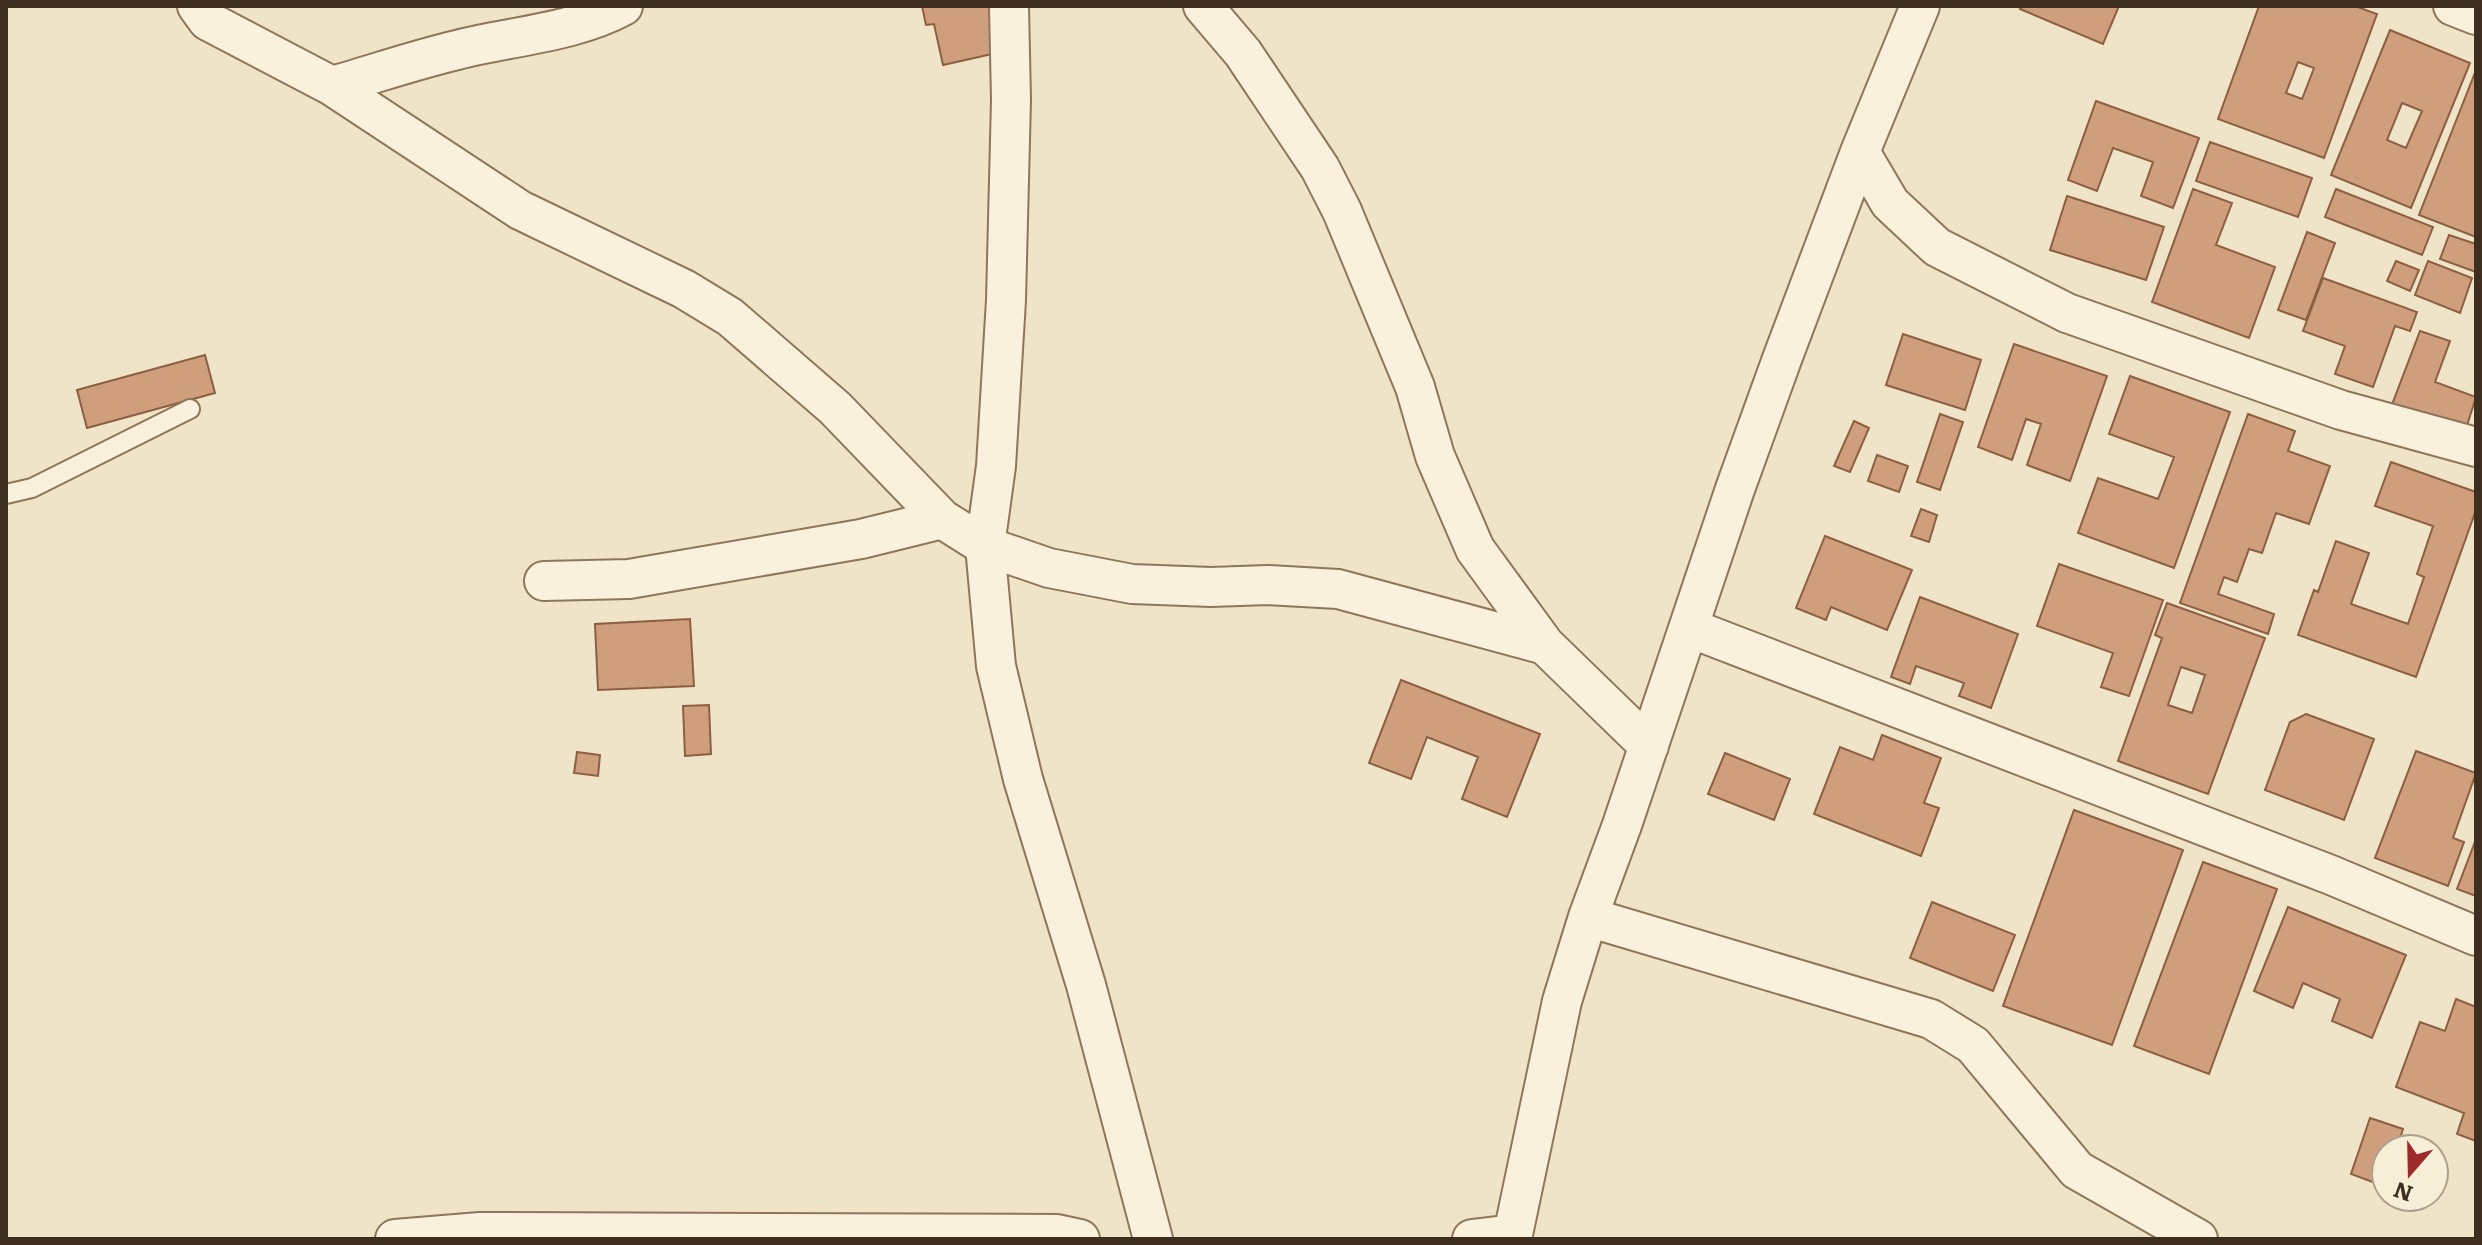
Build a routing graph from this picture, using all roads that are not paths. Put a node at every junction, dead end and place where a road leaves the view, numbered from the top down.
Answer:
1 (197, 6) edge
2 (623, 6) edge
3 (1009, 6) edge
4 (1203, 6) edge
5 (1920, 6) edge
6 (2453, 6) edge
7 (2476, 15) edge
8 (332, 86) junction
9 (1860, 152) junction
10 (190, 409) dead end
11 (2476, 447) edge
12 (6, 494) edge
13 (942, 519) junction
14 (985, 546) junction
15 (544, 581) dead end
16 (1690, 628) junction
17 (1545, 645) junction
18 (1649, 746) junction
19 (1588, 917) junction
20 (2476, 936) edge
21 (1512, 1236) edge
22 (395, 1239) edge
23 (1080, 1239) edge
24 (1153, 1239) edge
25 (1472, 1239) edge
26 (2198, 1239) edge

1 - 8 street
2 - 8 street
3 - 14 street
4 - 17 street
5 - 9 street
6 - 7 street
8 - 13 street
9 - 11 street
9 - 16 street
10 - 12 lane
13 - 14 street
13 - 15 street
14 - 17 street
14 - 24 street
16 - 18 street
16 - 20 street
17 - 18 street
18 - 19 street
19 - 21 street
19 - 26 street
21 - 25 street
22 - 23 street

